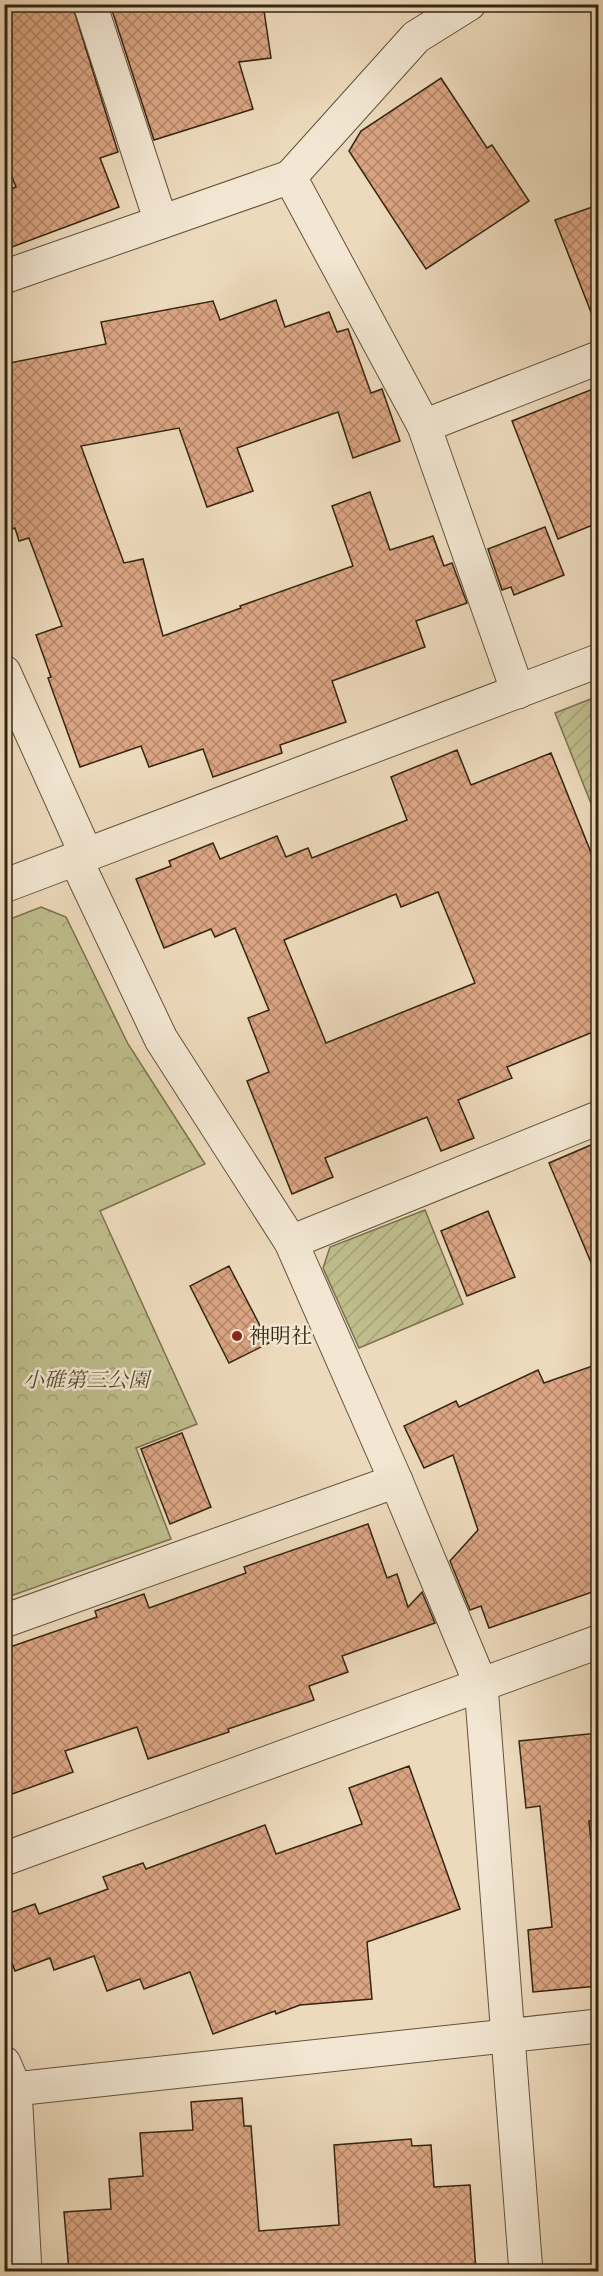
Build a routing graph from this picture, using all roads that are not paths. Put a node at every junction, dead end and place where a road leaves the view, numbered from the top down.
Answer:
1 (90, 4) edge
2 (469, 4) edge
3 (290, 177) junction
4 (161, 222) junction
5 (4, 277) edge
6 (598, 358) edge
7 (424, 426) junction
8 (598, 661) edge
9 (4, 672) edge
10 (518, 692) junction
11 (82, 858) junction
12 (4, 886) edge
13 (598, 1118) edge
14 (291, 1242) junction
15 (396, 1481) junction
16 (4, 1621) edge
17 (598, 1642) edge
18 (481, 1685) junction
19 (4, 1859) edge
20 (598, 2026) edge
21 (508, 2036) junction
22 (10, 2076) edge
23 (25, 2271) edge
24 (526, 2271) edge

1 - 4 street
2 - 3 street
3 - 4 street
3 - 7 street
4 - 5 street
6 - 7 street
7 - 10 street
8 - 10 street
9 - 11 street
10 - 11 street
11 - 12 street
11 - 14 street
13 - 14 street
14 - 15 street
15 - 16 street
15 - 18 street
17 - 18 street
18 - 19 street
18 - 21 street
20 - 21 street
21 - 22 street
21 - 24 street
22 - 23 street

